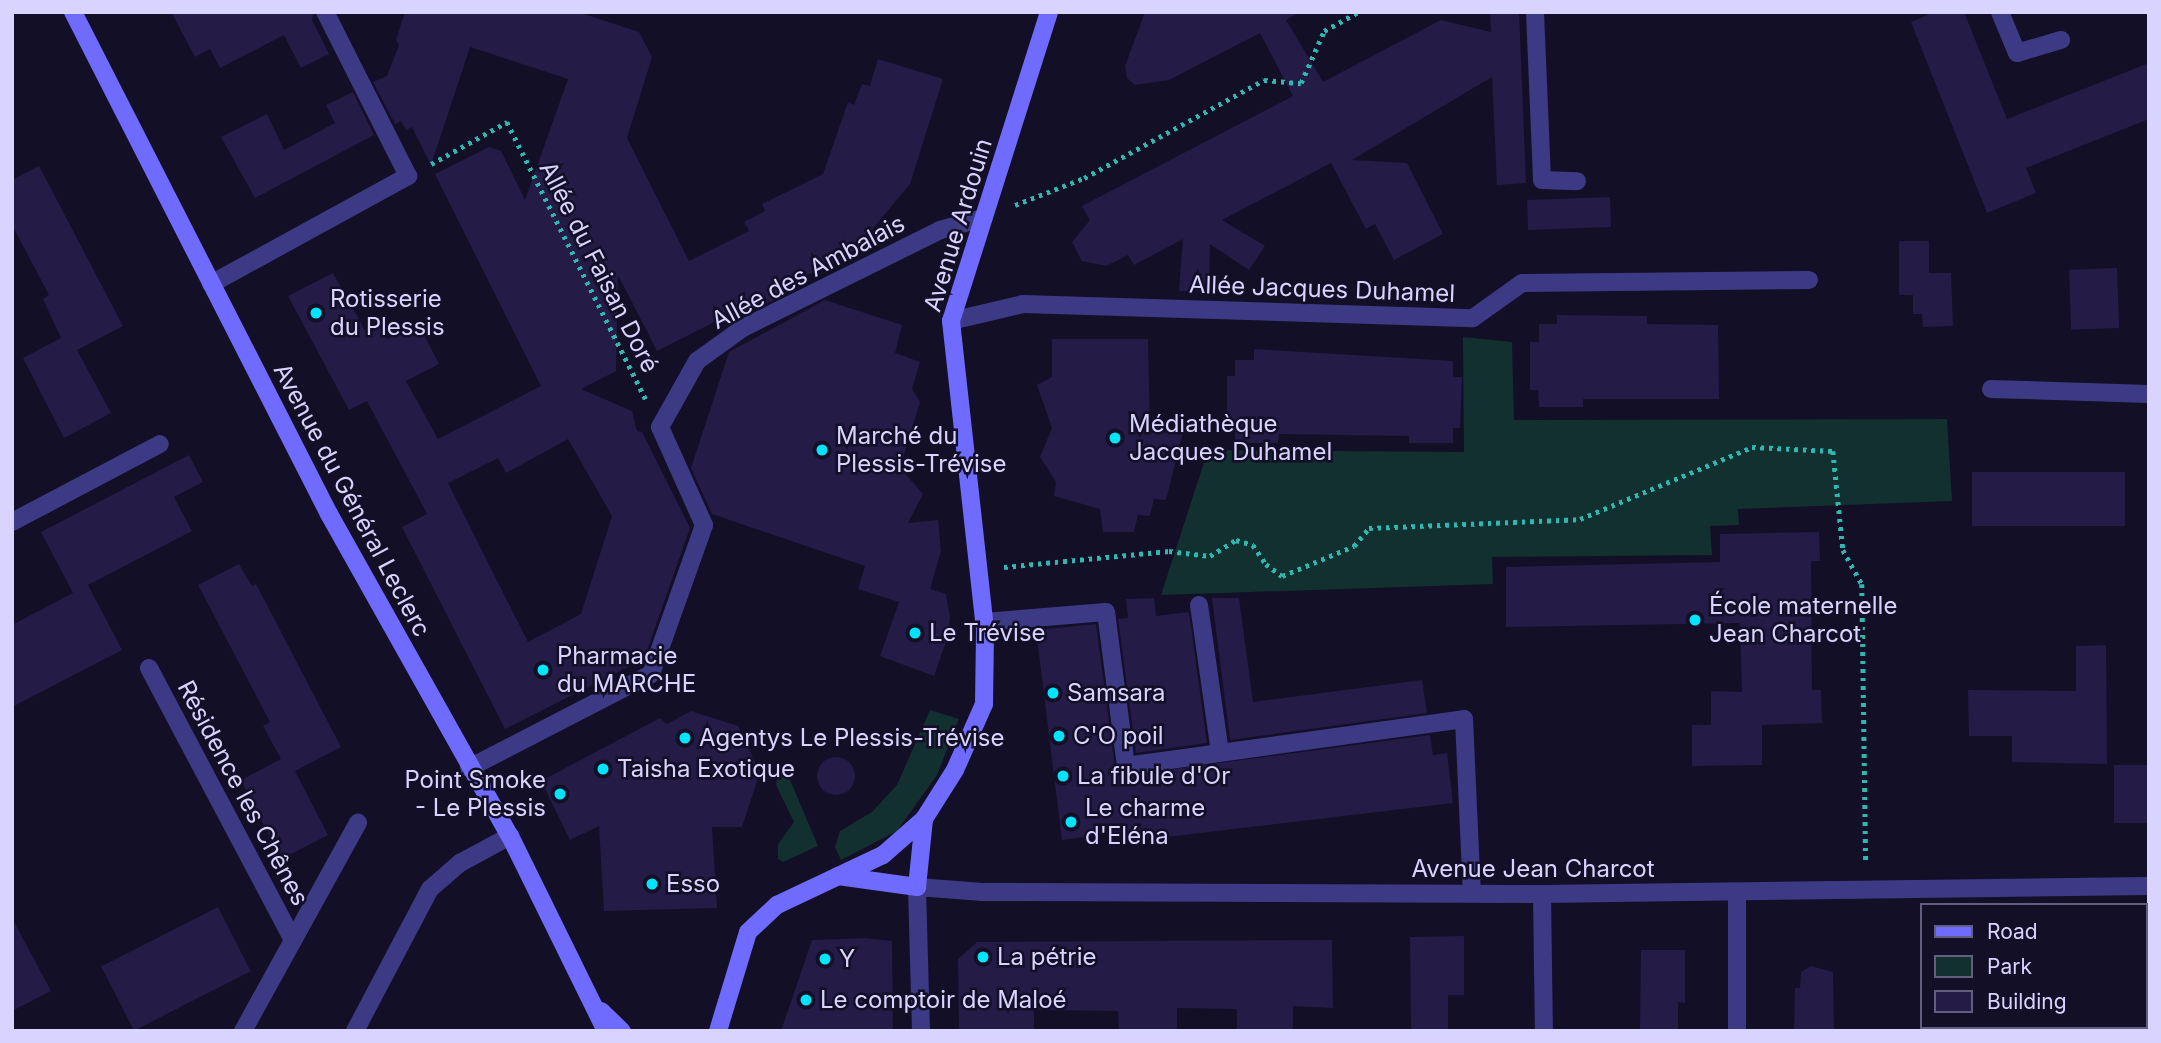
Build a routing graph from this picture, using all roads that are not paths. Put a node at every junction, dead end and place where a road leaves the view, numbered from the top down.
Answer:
1 (73, 12) edge
2 (325, 12) edge
3 (1049, 12) edge
4 (1535, 12) edge
5 (2000, 12) edge
6 (2061, 40) dead end
7 (1577, 181) dead end
8 (983, 218) junction
9 (1809, 280) dead end
10 (211, 284) junction
11 (951, 321) junction
12 (1991, 388) dead end
13 (2149, 394) edge
14 (160, 444) dead end
15 (12, 522) edge
16 (1199, 605) dead end
17 (984, 622) junction
18 (149, 668) dead end
19 (1220, 753) junction
20 (469, 768) junction
21 (924, 819) junction
22 (358, 823) dead end
23 (510, 836) junction
24 (838, 876) junction
25 (2149, 886) edge
26 (917, 887) junction
27 (1472, 894) junction
28 (1542, 894) junction
29 (1737, 894) junction
30 (293, 940) junction
31 (595, 1006) junction
32 (243, 1031) edge
33 (355, 1031) edge
34 (606, 1031) edge
35 (622, 1031) edge
36 (718, 1031) edge
37 (921, 1031) edge
38 (1544, 1031) edge
39 (1737, 1031) edge

1 - 10 street, Avenue du Général Leclerc
2 - 10 street
3 - 8 street, Avenue Ardouin
4 - 7 street
5 - 6 street
8 - 11 street, Avenue Ardouin
8 - 20 street, Allée des Ambalais
9 - 11 street, Allée Jacques Duhamel
10 - 20 street, Avenue du Général Leclerc
11 - 17 street, Avenue Ardouin
12 - 13 street
14 - 15 street
16 - 19 street
17 - 19 street
17 - 21 street, Avenue Ardouin
18 - 30 street, Résidence les Chênes
19 - 27 street
20 - 23 street, Avenue du Général Leclerc
21 - 24 street, Avenue Ardouin
21 - 26 street, Avenue Ardouin
22 - 30 street, Résidence les Chênes
23 - 31 street, Avenue du Général Leclerc
23 - 33 street
24 - 26 street
24 - 36 street, Avenue Ardouin
25 - 29 street, Avenue Jean Charcot
26 - 27 street, Avenue Jean Charcot
26 - 37 street
27 - 28 street, Avenue Jean Charcot
28 - 29 street, Avenue Jean Charcot
28 - 38 street
29 - 39 street
30 - 32 street, Résidence les Chênes
31 - 34 street, Avenue du Général Leclerc
31 - 35 street, Avenue du Général Leclerc

